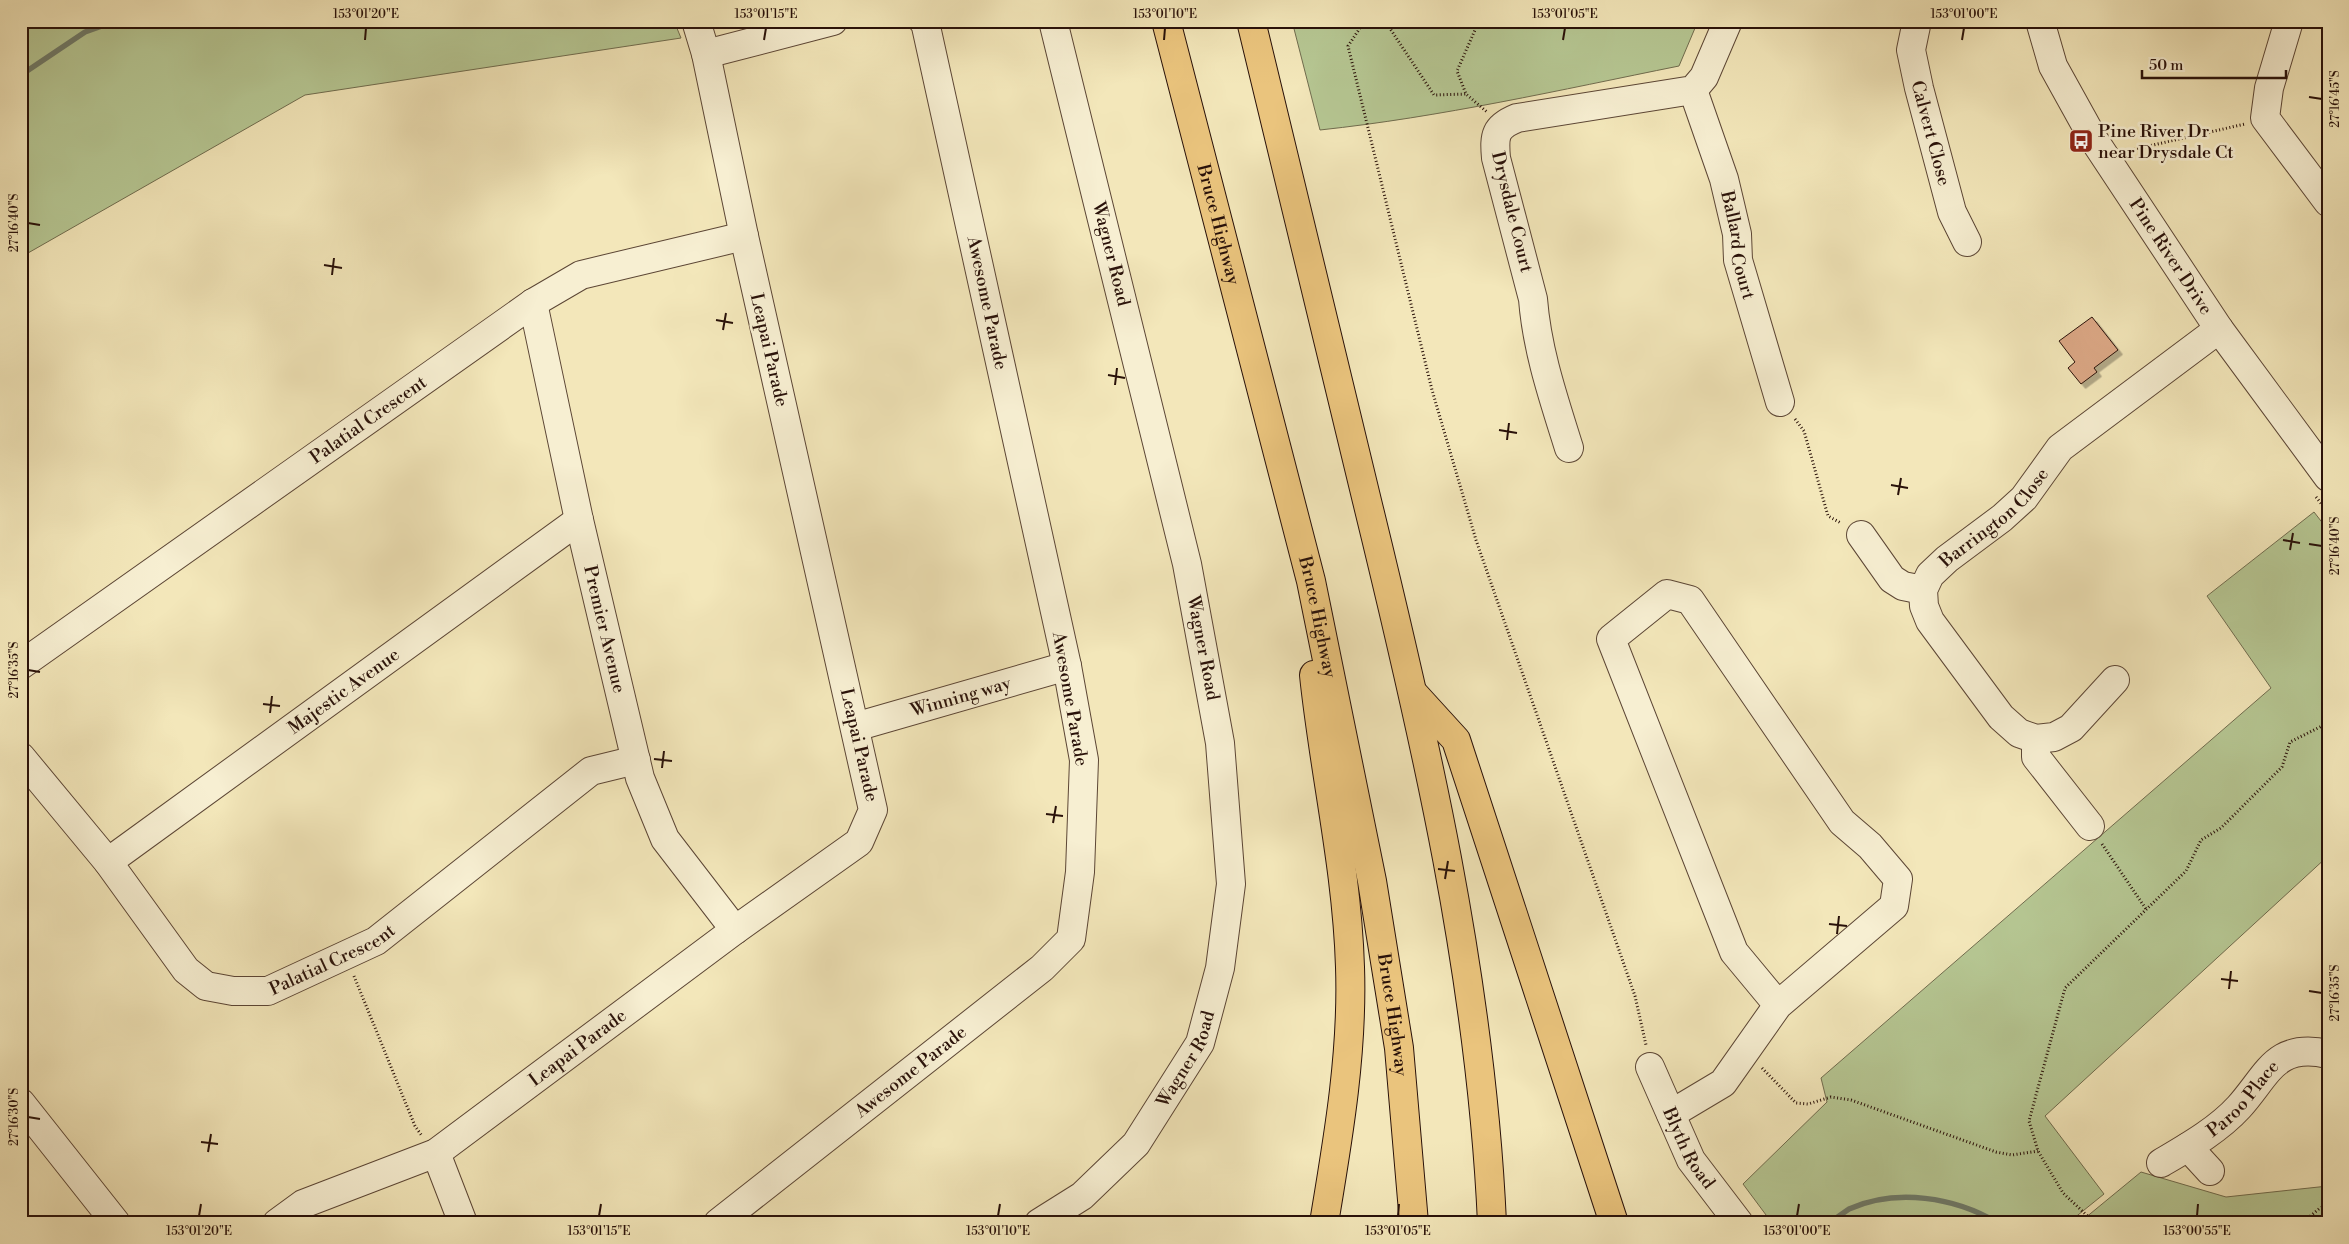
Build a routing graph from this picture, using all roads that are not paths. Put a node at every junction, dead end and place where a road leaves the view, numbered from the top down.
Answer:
1 (696, 21) edge
2 (833, 21) edge
3 (922, 21) edge
4 (1053, 21) edge
5 (1166, 21) edge
6 (1251, 21) edge
7 (1728, 21) edge
8 (1917, 21) edge
9 (2040, 21) edge
10 (2289, 21) edge
11 (706, 54) junction
12 (1693, 90) junction
13 (2328, 202) edge
14 (744, 236) junction
15 (1967, 242) dead end
16 (533, 304) junction
17 (2219, 329) junction
18 (1780, 402) road end
19 (1569, 448) dead end
20 (2328, 477) edge
21 (578, 520) junction
22 (1861, 535) road end
23 (1311, 581) junction
24 (1923, 590) junction
25 (21, 665) edge
26 (1067, 666) junction
27 (2115, 680) dead end
28 (1414, 695) junction
29 (854, 728) junction
30 (2036, 739) junction
31 (21, 757) edge
32 (636, 760) junction
33 (2090, 826) road end
34 (108, 862) junction
35 (735, 930) junction
36 (1778, 1005) junction
37 (2328, 1054) edge
38 (1650, 1067) road end
39 (21, 1103) edge
40 (1671, 1114) junction
41 (2188, 1147) junction
42 (436, 1153) junction
43 (2161, 1163) dead end
44 (2210, 1170) dead end
45 (116, 1223) edge
46 (277, 1223) edge
47 (463, 1223) edge
48 (718, 1223) edge
49 (1039, 1223) edge
50 (1324, 1223) edge
51 (1414, 1223) edge
52 (1492, 1223) edge
53 (1614, 1223) edge
54 (1739, 1223) edge

1 - 11 street, Leapai Parade
2 - 11 street
3 - 26 street, Awesome Parade
4 - 49 street, Wagner Road
5 - 23 highway, Bruce Highway
6 - 28 highway
7 - 12 street
8 - 15 street, Calvert Close
9 - 17 street, Pine River Drive
10 - 13 street
11 - 14 street, Leapai Parade
12 - 18 street, Ballard Court
12 - 19 street, Drysdale Court
14 - 16 street, Palatial Crescent
14 - 29 street, Leapai Parade
16 - 21 street, Premier Avenue
16 - 25 street, Palatial Crescent
17 - 20 street, Pine River Drive
17 - 24 street, Barrington Close
21 - 32 street, Premier Avenue
21 - 34 street, Majestic Avenue
22 - 24 street
23 - 50 highway
23 - 51 highway, Bruce Highway
24 - 30 street
26 - 29 street, Winning way
26 - 48 street, Awesome Parade
27 - 30 street
28 - 52 highway
28 - 53 highway
29 - 35 street, Leapai Parade
30 - 33 street
31 - 34 street, Palatial Crescent
32 - 34 street, Palatial Crescent
32 - 35 street, Premier Avenue
35 - 42 street, Leapai Parade
36 - 36 street
36 - 40 street
37 - 41 street, Paroo Place
38 - 40 street, Blyth Road
39 - 45 street
40 - 54 street, Blyth Road
41 - 43 street, Paroo Place
41 - 44 street
42 - 46 street, Leapai Parade
42 - 47 street

